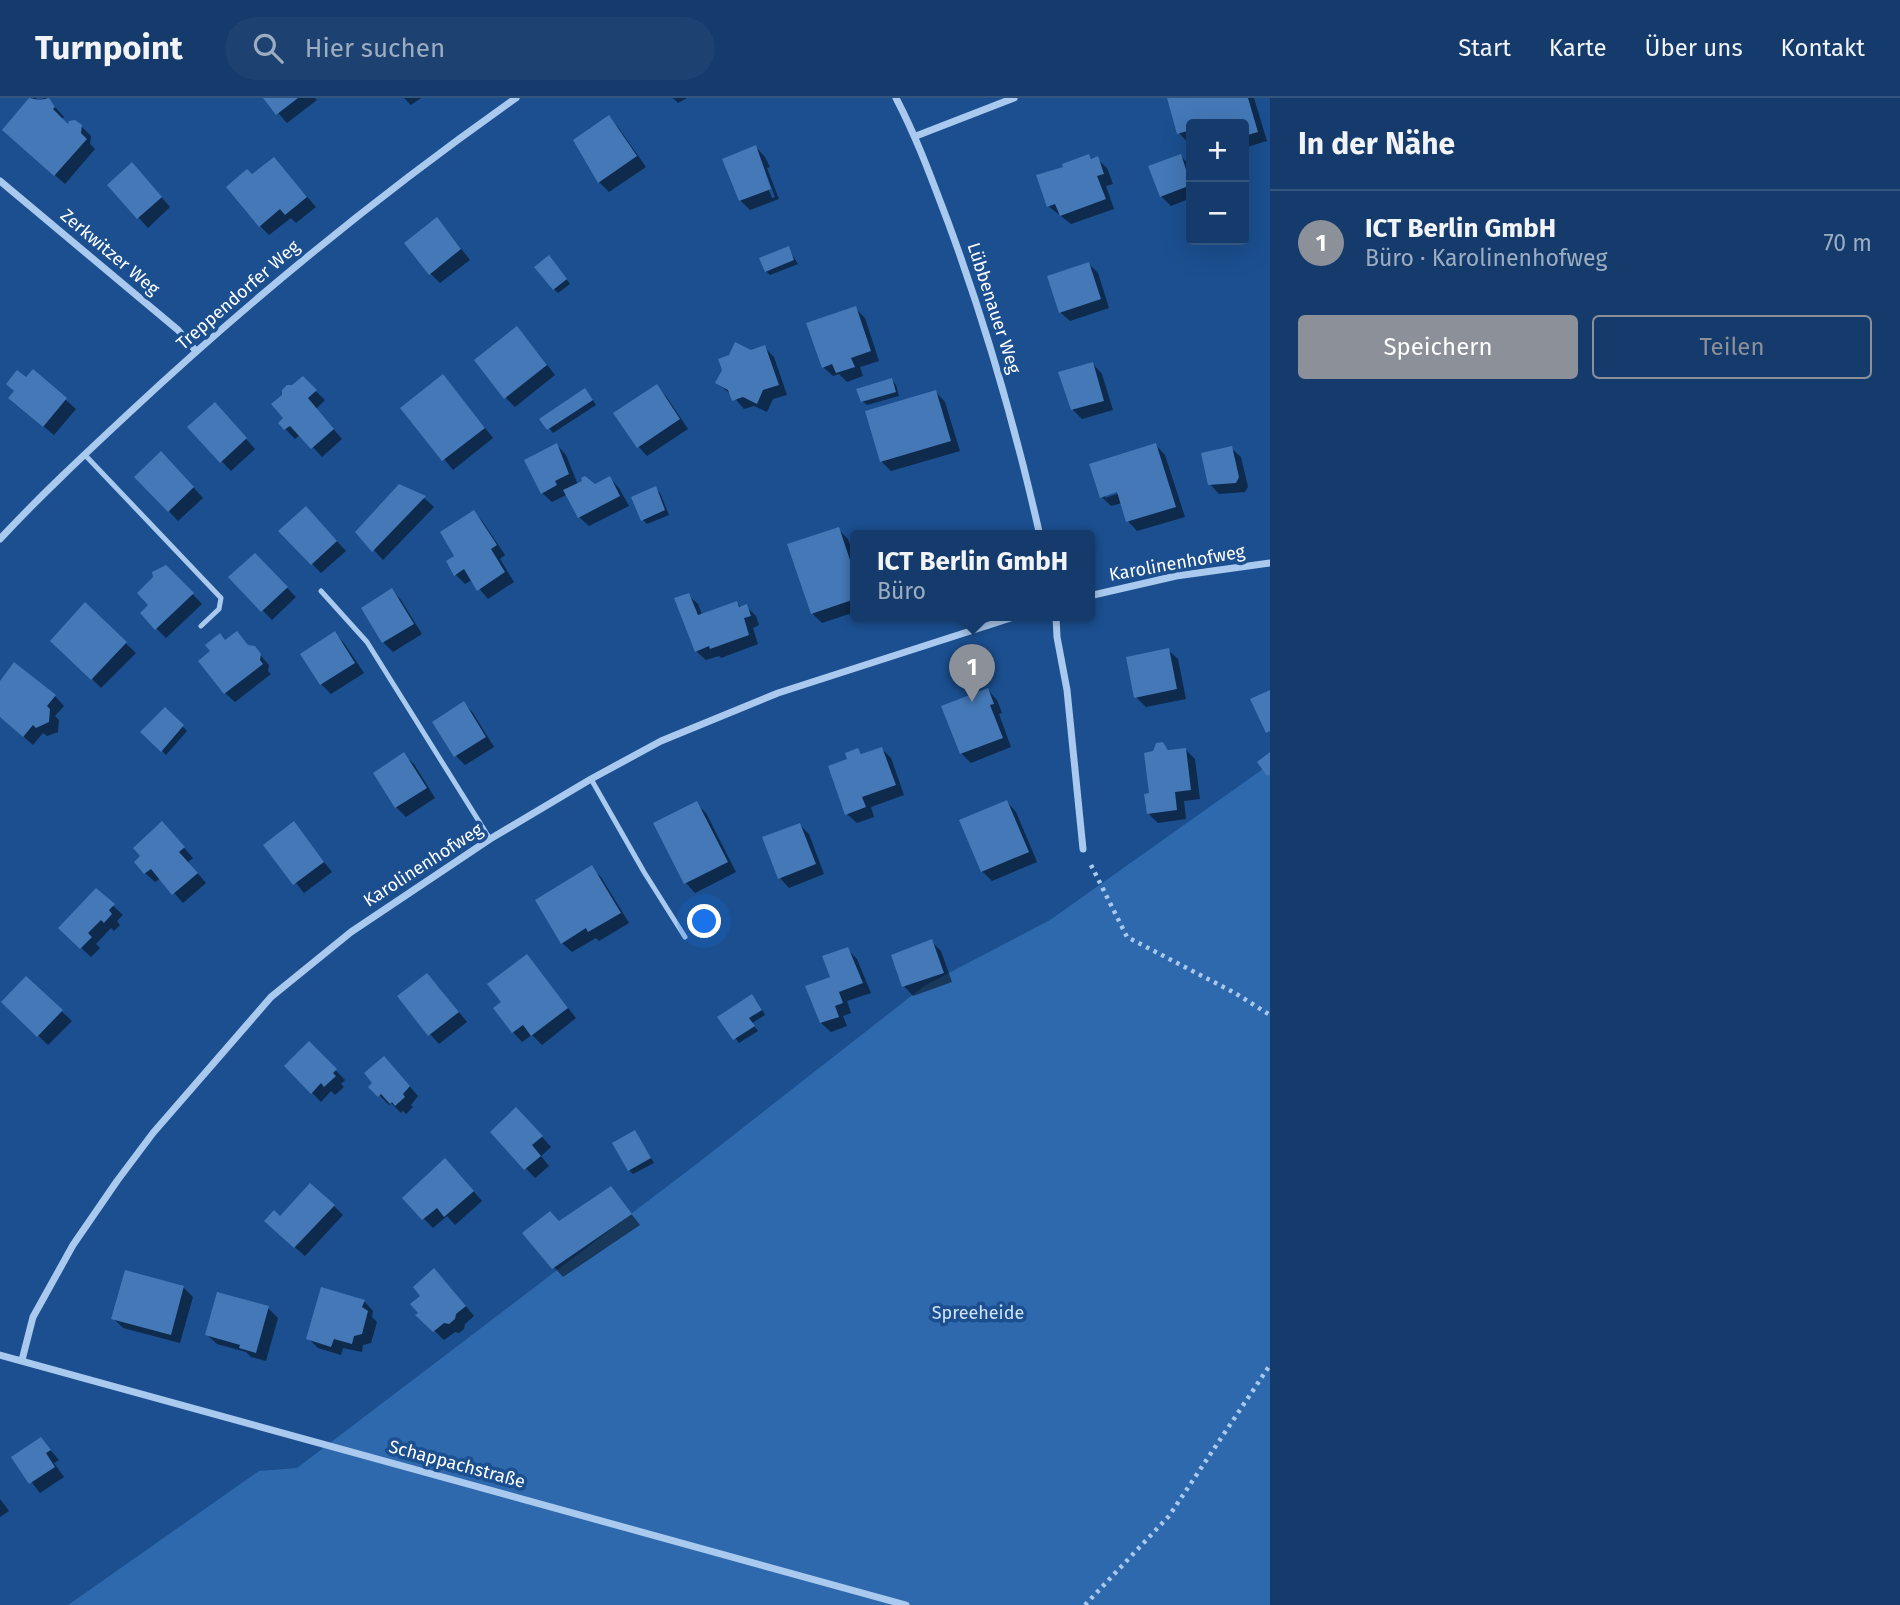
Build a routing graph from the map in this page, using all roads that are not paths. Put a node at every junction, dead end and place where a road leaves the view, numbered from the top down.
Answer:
1 (516, 98) edge
2 (897, 98) edge
3 (1014, 98) edge
4 (916, 136) junction
5 (0, 181) edge
6 (196, 351) junction
7 (85, 455) junction
8 (1039, 530) edge
9 (0, 539) edge
10 (1270, 563) edge
11 (321, 591) dead end
12 (1095, 595) edge
13 (1001, 621) edge
14 (1056, 621) edge
15 (201, 626) dead end
16 (591, 779) junction
17 (490, 839) junction
18 (1083, 849) road end
19 (685, 937) dead end
20 (0, 1355) edge
21 (22, 1360) junction
22 (906, 1605) edge

1 - 6 street, Treppendorfer Weg
2 - 4 street, Lübbenauer Weg
3 - 4 street
4 - 8 street, Lübbenauer Weg
5 - 6 street, Zerkwitzer Weg
6 - 7 street, Treppendorfer Weg
7 - 9 street, Treppendorfer Weg
7 - 15 lane
10 - 12 street, Karolinenhofweg
11 - 17 lane
13 - 16 street, Karolinenhofweg
14 - 18 street
16 - 17 street, Karolinenhofweg
16 - 19 lane
17 - 21 street, Karolinenhofweg
20 - 21 street, Schappachstraße
21 - 22 street, Schappachstraße

